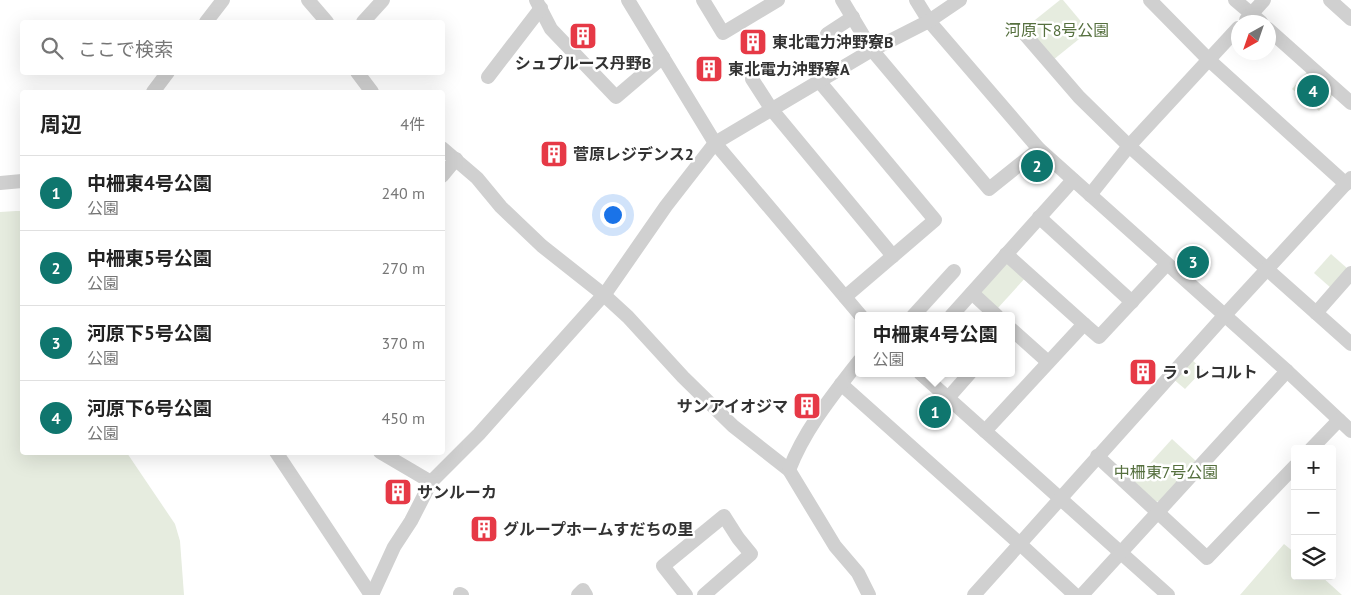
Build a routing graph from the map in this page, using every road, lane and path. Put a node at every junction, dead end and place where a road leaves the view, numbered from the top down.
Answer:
1 (223, 0) edge
2 (308, 0) edge
3 (383, 0) edge
4 (628, 0) edge
5 (704, 0) edge
6 (842, 0) edge
7 (916, 0) edge
8 (960, 0) edge
9 (1150, 0) edge
10 (1235, 0) edge
11 (1264, 0) edge
12 (1330, 0) edge
13 (775, 1) edge
14 (538, 4) edge
15 (1248, 15) edge
16 (1255, 15) edge
17 (853, 17) junction
18 (1351, 19) edge
19 (208, 20) edge
20 (325, 20) edge
21 (365, 20) edge
22 (929, 21) junction
23 (1022, 31) dead end
24 (827, 34) dead end
25 (1231, 36) edge
26 (1276, 36) edge
27 (872, 50) junction
28 (663, 57) junction
29 (1209, 60) junction
30 (166, 75) edge
31 (359, 75) edge
32 (488, 77) dead end
33 (752, 79) dead end
34 (819, 81) junction
35 (154, 90) edge
36 (370, 90) edge
37 (1351, 103) edge
38 (772, 110) junction
39 (715, 143) junction
40 (1129, 146) junction
41 (1038, 149) junction
42 (445, 150) edge
43 (456, 159) junction
44 (445, 172) edge
45 (1073, 180) junction
46 (20, 181) edge
47 (1348, 181) edge
48 (0, 183) edge
49 (1090, 195) junction
50 (1039, 218) junction
51 (1006, 254) junction
52 (893, 256) junction
53 (1166, 265) junction
54 (1268, 269) junction
55 (954, 271) dead end
56 (1351, 273) edge
57 (972, 293) junction
58 (604, 295) junction
59 (845, 297) junction
60 (1132, 302) junction
61 (858, 312) edge
62 (917, 312) edge
63 (955, 312) edge
64 (993, 312) edge
65 (1316, 313) junction
66 (1224, 316) junction
67 (1084, 324) junction
68 (1015, 333) edge
69 (1351, 344) edge
70 (1048, 362) junction
71 (855, 367) edge
72 (1287, 371) junction
73 (924, 377) edge
74 (966, 377) edge
75 (841, 384) junction
76 (948, 398) junction
77 (1339, 420) junction
78 (985, 431) junction
79 (1351, 431) edge
80 (1315, 445) edge
81 (278, 455) edge
82 (385, 455) edge
83 (1097, 456) junction
84 (788, 470) junction
85 (1291, 470) edge
86 (431, 482) junction
87 (1060, 497) junction
88 (1158, 513) junction
89 (1020, 544) junction
90 (1122, 553) junction
91 (372, 595) edge
92 (578, 595) edge
93 (586, 595) edge
94 (686, 595) edge
95 (704, 595) edge
96 (869, 595) edge
97 (974, 595) edge
98 (1075, 595) edge
99 (1082, 595) edge
100 (1168, 595) edge

1 - 19 street
2 - 20 street
3 - 21 street
4 - 28 street
5 - 13 street
6 - 17 street
7 - 22 street
8 - 22 street
9 - 29 street
10 - 15 street
11 - 16 street
12 - 18 street
14 - 28 street
14 - 32 street
17 - 24 street
17 - 27 street
22 - 27 street
22 - 41 street
23 - 40 street
25 - 29 street
26 - 37 street
27 - 34 street
27 - 41 street
28 - 39 street
29 - 40 street
29 - 47 street
30 - 35 street
31 - 36 street
33 - 38 street
34 - 38 street
34 - 52 street
38 - 39 street
38 - 52 street
39 - 58 street
39 - 59 street
40 - 49 street
40 - 54 street
41 - 45 street
42 - 43 street
43 - 44 street
43 - 58 street
45 - 49 street
45 - 50 street
46 - 48 street
47 - 54 street
49 - 53 street
50 - 51 street
50 - 60 street
51 - 57 street
51 - 67 street
52 - 59 street
53 - 60 street
53 - 66 street
54 - 65 street
54 - 66 street
55 - 62 street
56 - 65 street
57 - 63 street
57 - 64 street
58 - 84 street
58 - 86 street
59 - 61 street
60 - 67 street
65 - 69 street
66 - 72 street
66 - 83 street
67 - 70 street
68 - 70 street
70 - 78 street
71 - 75 street
72 - 77 street
72 - 88 street
73 - 76 street
74 - 76 street
75 - 84 street
75 - 89 street
76 - 78 street
77 - 79 street
77 - 80 street
78 - 87 street
81 - 91 street
82 - 86 street
83 - 87 street
83 - 88 street
84 - 96 street
85 - 88 street
86 - 91 street
87 - 89 street
87 - 90 street
88 - 90 street
89 - 97 street
89 - 98 street
90 - 99 street
90 - 100 street
92 - 93 street
94 - 95 street

